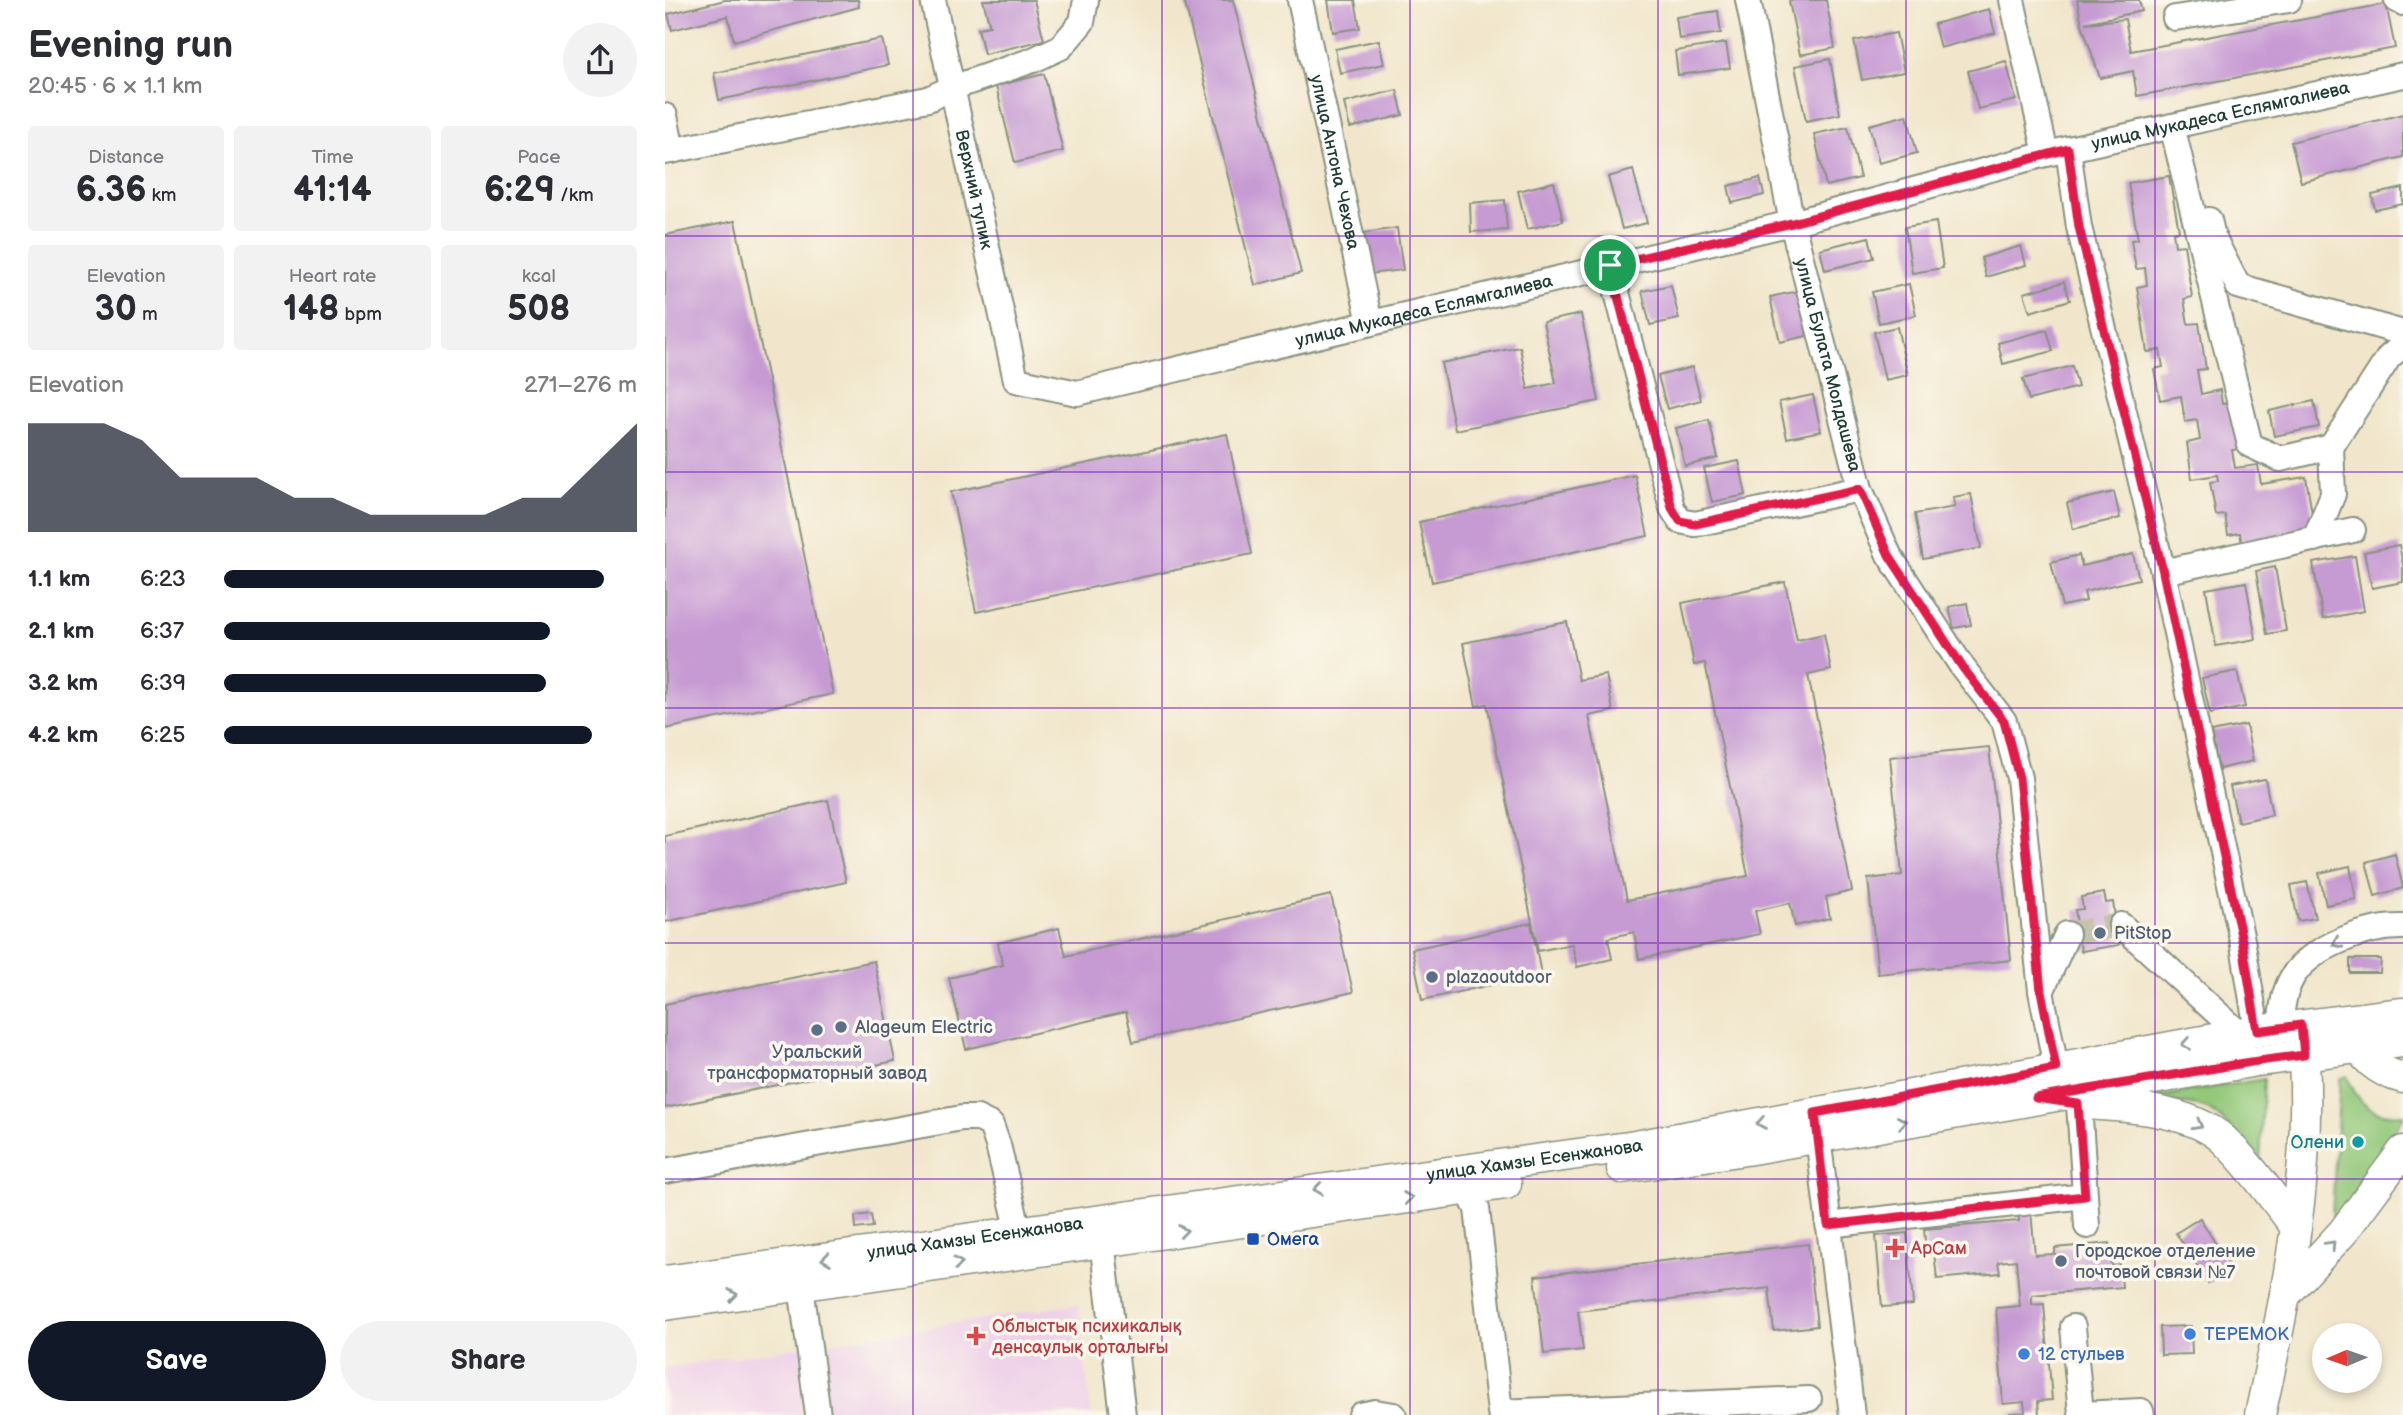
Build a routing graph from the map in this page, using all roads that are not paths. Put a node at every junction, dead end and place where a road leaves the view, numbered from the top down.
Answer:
1 (933, 0) edge
2 (1086, 0) edge
3 (1300, 0) edge
4 (1748, 0) edge
5 (2012, 0) edge
6 (2289, 0) edge
7 (2397, 0) edge
8 (2403, 3) edge
9 (2175, 18) dead end
10 (2403, 75) edge
11 (952, 88) junction
12 (665, 116) edge
13 (2179, 124) junction
14 (669, 151) edge
15 (2057, 152) junction
16 (1792, 223) junction
17 (1610, 265) junction
18 (1370, 323) junction
19 (2403, 333) edge
20 (2403, 345) edge
21 (1016, 380) joint
22 (2330, 447) junction
23 (1860, 489) junction
24 (2354, 530) dead end
25 (2315, 539) junction
26 (2163, 572) junction
27 (2121, 925) tunnel mouth
28 (2403, 927) edge
29 (2067, 934) dead end
30 (2041, 991) junction
31 (2403, 1013) edge
32 (2347, 1018) junction
33 (2270, 1030) junction
34 (2403, 1042) edge
35 (2358, 1048) junction
36 (2304, 1055) junction
37 (2056, 1068) junction
38 (2403, 1078) edge
39 (2036, 1098) junction
40 (2078, 1104) junction
41 (1817, 1125) junction
42 (2403, 1151) edge
43 (665, 1171) edge
44 (1466, 1179) junction
45 (2085, 1196) junction
46 (1828, 1225) junction
47 (2087, 1226) dead end
48 (2296, 1227) junction
49 (1101, 1231) junction
50 (1019, 1232) junction
51 (665, 1281) edge
52 (801, 1286) junction
53 (2285, 1295) junction
54 (665, 1305) edge
55 (2073, 1327) dead end
56 (1809, 1399) dead end
57 (1493, 1414) edge
58 (818, 1415) edge
59 (1123, 1415) edge
60 (1361, 1415) edge
61 (1394, 1415) edge
62 (1852, 1415) edge
63 (2142, 1415) edge
64 (2260, 1415) edge

1 - 11 street, Верхний тупик
2 - 11 street
3 - 18 street, улица Антона Чехова
4 - 16 street, улица Булата Молдашева
5 - 15 street
6 - 9 street
7 - 8 street
10 - 13 street, улица Мукадеса Еслямгалиева
11 - 14 street
11 - 21 street, Верхний тупик
12 - 14 street
13 - 15 street, улица Мукадеса Еслямгалиева
13 - 19 street
13 - 22 street
15 - 16 street, улица Мукадеса Еслямгалиева
15 - 26 street
16 - 17 street, улица Мукадеса Еслямгалиева
16 - 23 street, улица Булата Молдашева
17 - 18 street, улица Мукадеса Еслямгалиева
17 - 23 street
18 - 21 street, улица Мукадеса Еслямгалиева
20 - 22 street
22 - 25 street
23 - 30 street, улица Булата Молдашева
24 - 25 street
25 - 26 street
26 - 33 street
27 - 33 street
28 -> 33 street
29 - 30 street
30 - 37 street, улица Булата Молдашева
31 - 32 main road, улица Хамзы Есенжанова
32 - 33 main road, улица Хамзы Есенжанова
32 - 35 main road
33 - 36 main road
33 -> 37 main road, улица Хамзы Есенжанова
34 - 35 main road, улица Хамзы Есенжанова
35 - 36 main road, улица Хамзы Есенжанова
35 - 38 main road
36 - 39 main road, улица Хамзы Есенжанова
36 - 48 main road
37 - 41 main road, улица Хамзы Есенжанова
39 - 40 main road
41 -> 39 main road, улица Хамзы Есенжанова
40 - 45 street
40 -> 48 main road
41 - 44 main road, улица Хамзы Есенжанова
41 - 46 street
53 -> 42 main road
43 - 50 street
44 - 49 main road, улица Хамзы Есенжанова
44 - 57 street
45 - 46 street
45 - 47 street
46 - 62 street
48 - 53 main road
49 - 50 main road, улица Хамзы Есенжанова
52 -> 49 main road, улица Хамзы Есенжанова
49 - 59 street
50 -> 51 main road, улица Хамзы Есенжанова
54 -> 52 main road, улица Хамзы Есенжанова
52 - 58 street
53 - 64 main road
55 - 63 street
56 - 57 street
60 - 61 street

